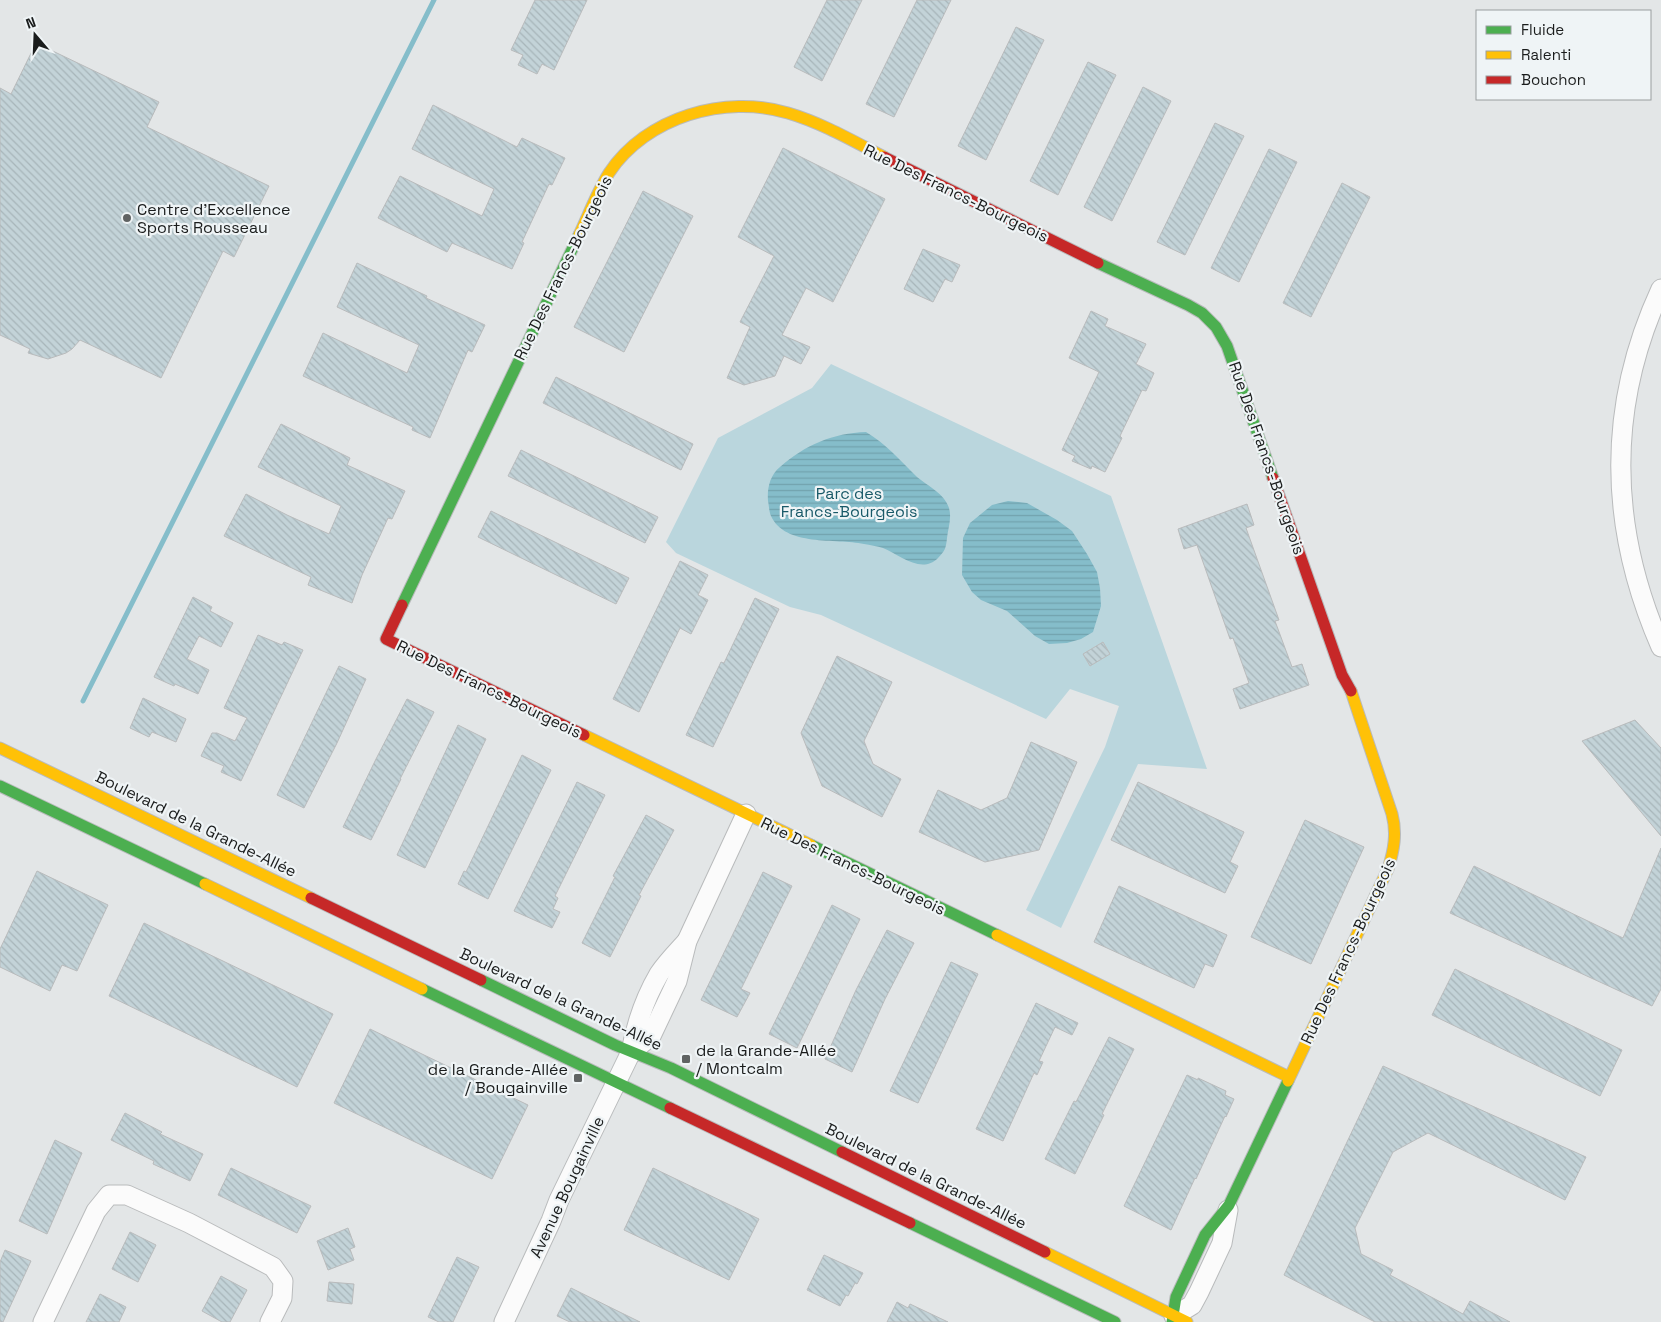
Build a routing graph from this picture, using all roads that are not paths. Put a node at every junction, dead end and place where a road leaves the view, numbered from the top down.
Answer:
1 (1661, 289) edge
2 (1661, 647) edge
3 (0, 748) edge
4 (0, 786) edge
5 (746, 814) junction
6 (631, 1052) junction
7 (1289, 1077) junction
8 (616, 1082) junction
9 (1229, 1205) joint
10 (1178, 1320) edge
11 (43, 1322) edge
12 (270, 1322) edge
13 (504, 1322) edge
14 (1115, 1322) edge

1 - 2 street
3 - 6 street, Boulevard de la Grande-Allée
4 - 8 street
5 - 6 street
5 - 7 street, Rue Des Francs-Bourgeois
5 - 7 street, Rue Des Francs-Bourgeois
6 - 8 street, Avenue Bougainville
6 - 10 street, Boulevard de la Grande-Allée
7 - 9 street, Rue Des Francs-Bourgeois
8 - 13 street, Avenue Bougainville
8 - 14 street
9 - 10 street, Rue Des Francs-Bourgeois
11 - 12 street

